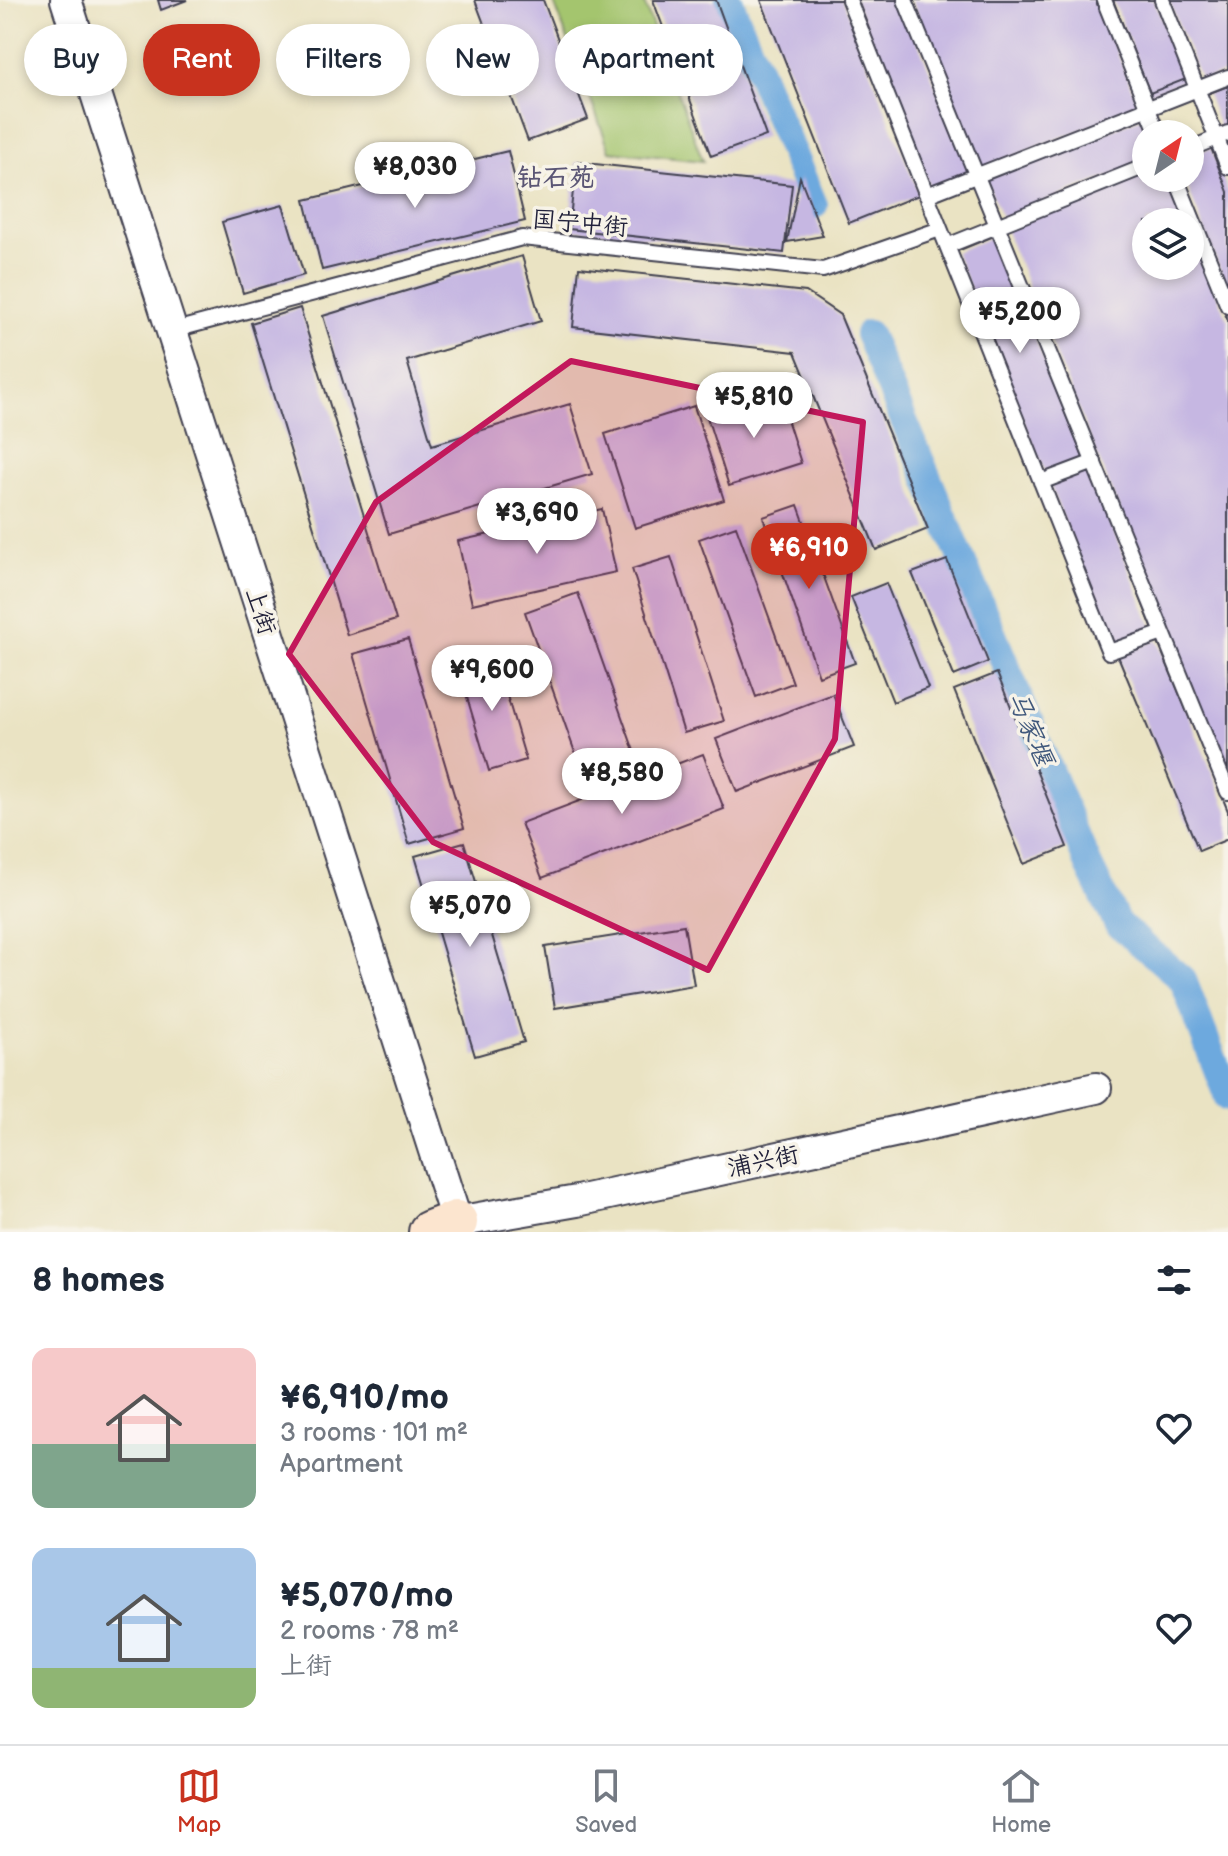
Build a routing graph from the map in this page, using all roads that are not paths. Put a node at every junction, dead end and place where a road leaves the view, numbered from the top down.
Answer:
1 (66, 0) edge
2 (849, 0) edge
3 (905, 0) edge
4 (1104, 0) edge
5 (1162, 0) edge
6 (1228, 77) edge
7 (1197, 89) junction
8 (1148, 109) junction
9 (1152, 120) edge
10 (1222, 136) edge
11 (1228, 167) edge
12 (1132, 172) edge
13 (977, 176) junction
14 (1182, 192) edge
15 (927, 195) junction
16 (997, 226) junction
17 (940, 229) junction
18 (947, 246) junction
19 (1228, 306) edge
20 (171, 331) junction
21 (1094, 462) junction
22 (1041, 482) junction
23 (1163, 633) junction
24 (1228, 792) edge
25 (1096, 1088) dead end
26 (449, 1229) edge

1 - 20 street, 上街
2 - 15 lane
3 - 13 lane
4 - 8 lane
5 - 7 lane
6 - 7 lane
7 - 8 lane
7 - 10 lane
8 - 9 lane
8 - 13 lane
10 - 11 lane
12 - 16 lane
13 - 15 lane
13 - 16 lane
14 - 19 lane
15 - 17 lane
16 - 18 lane
16 - 21 lane
17 - 18 lane
17 - 20 lane, 国宁中街
18 - 22 lane
20 - 26 street, 上街
21 - 22 lane
21 - 23 lane
22 - 23 lane
23 - 24 lane
25 - 26 street, 浦兴街

